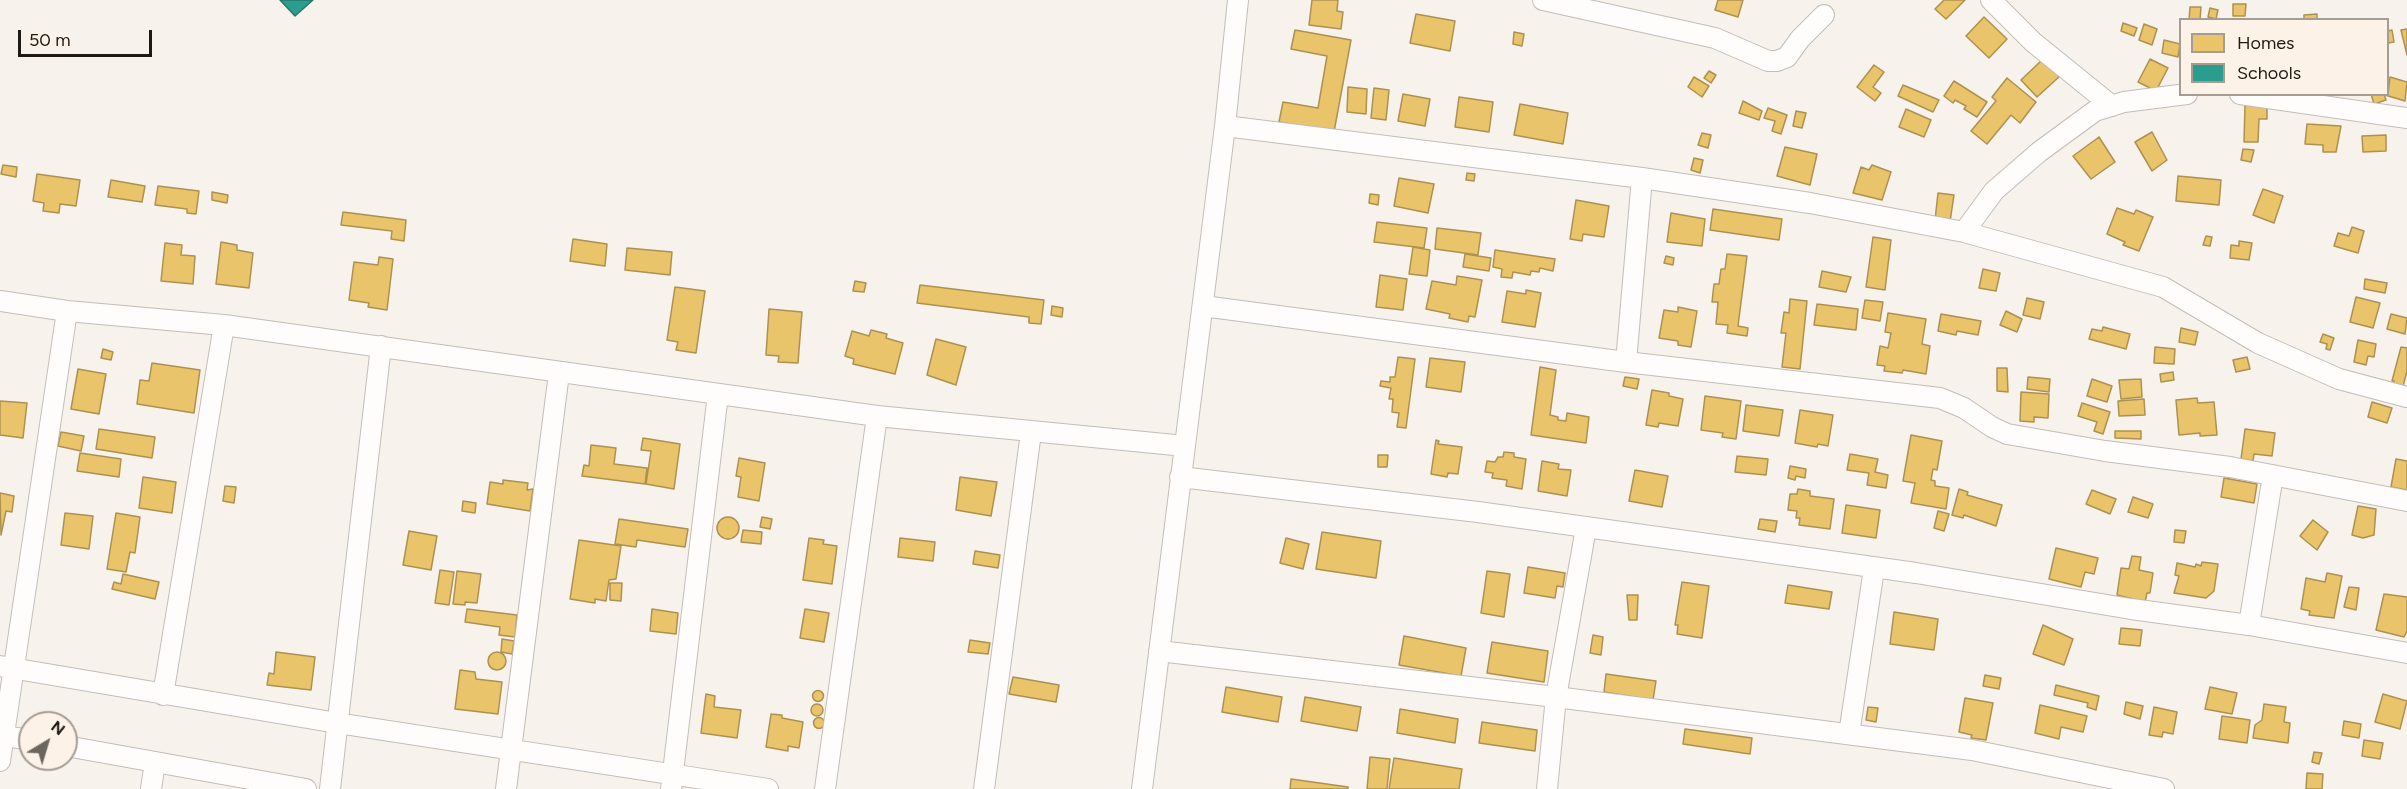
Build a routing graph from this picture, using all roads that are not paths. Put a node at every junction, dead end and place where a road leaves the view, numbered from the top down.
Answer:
1 (1238, 0) edge
2 (1544, 0) edge
3 (1991, 0) edge
4 (1824, 15) dead end
5 (2179, 95) edge
6 (2254, 96) edge
7 (2112, 106) junction
8 (2407, 118) edge
9 (1226, 126) junction
10 (1642, 178) junction
11 (1964, 232) junction
12 (0, 301) edge
13 (1203, 306) junction
14 (67, 311) junction
15 (224, 325) junction
16 (381, 346) junction
17 (1626, 362) junction
18 (559, 373) junction
19 (718, 394) junction
20 (2407, 397) edge
21 (877, 416) junction
22 (1031, 432) junction
23 (1185, 446) junction
24 (2273, 475) junction
25 (1180, 477) junction
26 (2407, 501) edge
27 (1586, 528) junction
28 (1874, 569) junction
29 (2249, 625) junction
30 (1159, 651) junction
31 (2407, 653) edge
32 (7, 667) edge
33 (163, 695) junction
34 (1556, 697) junction
35 (337, 723) junction
36 (1849, 734) junction
37 (2, 735) edge
38 (18, 738) edge
39 (78, 748) edge
40 (511, 751) junction
41 (0, 761) edge
42 (155, 762) junction
43 (672, 782) edge
44 (151, 789) edge
45 (306, 789) edge
46 (330, 789) edge
47 (506, 789) edge
48 (768, 789) edge
49 (825, 789) edge
50 (984, 789) edge
51 (1142, 789) edge
52 (1546, 789) edge
53 (2164, 789) edge

1 - 9 street
2 - 4 street
3 - 7 street
5 - 7 street
6 - 8 street
7 - 11 street
9 - 10 street
9 - 13 street
10 - 11 street
10 - 17 street
11 - 20 street
12 - 14 street
13 - 17 street
13 - 23 street
14 - 15 street
14 - 32 street
15 - 16 street
15 - 33 street
16 - 18 street
16 - 35 street
17 - 24 street
18 - 19 street
18 - 40 street
19 - 21 street
19 - 43 street
21 - 22 street
21 - 49 street
22 - 23 street
22 - 50 street
23 - 25 street
24 - 26 street
24 - 29 street
25 - 27 street
25 - 30 street
27 - 28 street
27 - 34 street
28 - 29 street
28 - 36 street
29 - 31 street
30 - 34 street
30 - 51 street
32 - 33 street
32 - 37 street
33 - 35 street
34 - 36 street
34 - 52 street
35 - 40 street
35 - 46 street
36 - 53 street
37 - 38 street
37 - 41 street
39 - 42 street
40 - 43 street
40 - 47 street
42 - 44 street
42 - 45 street
43 - 48 street

